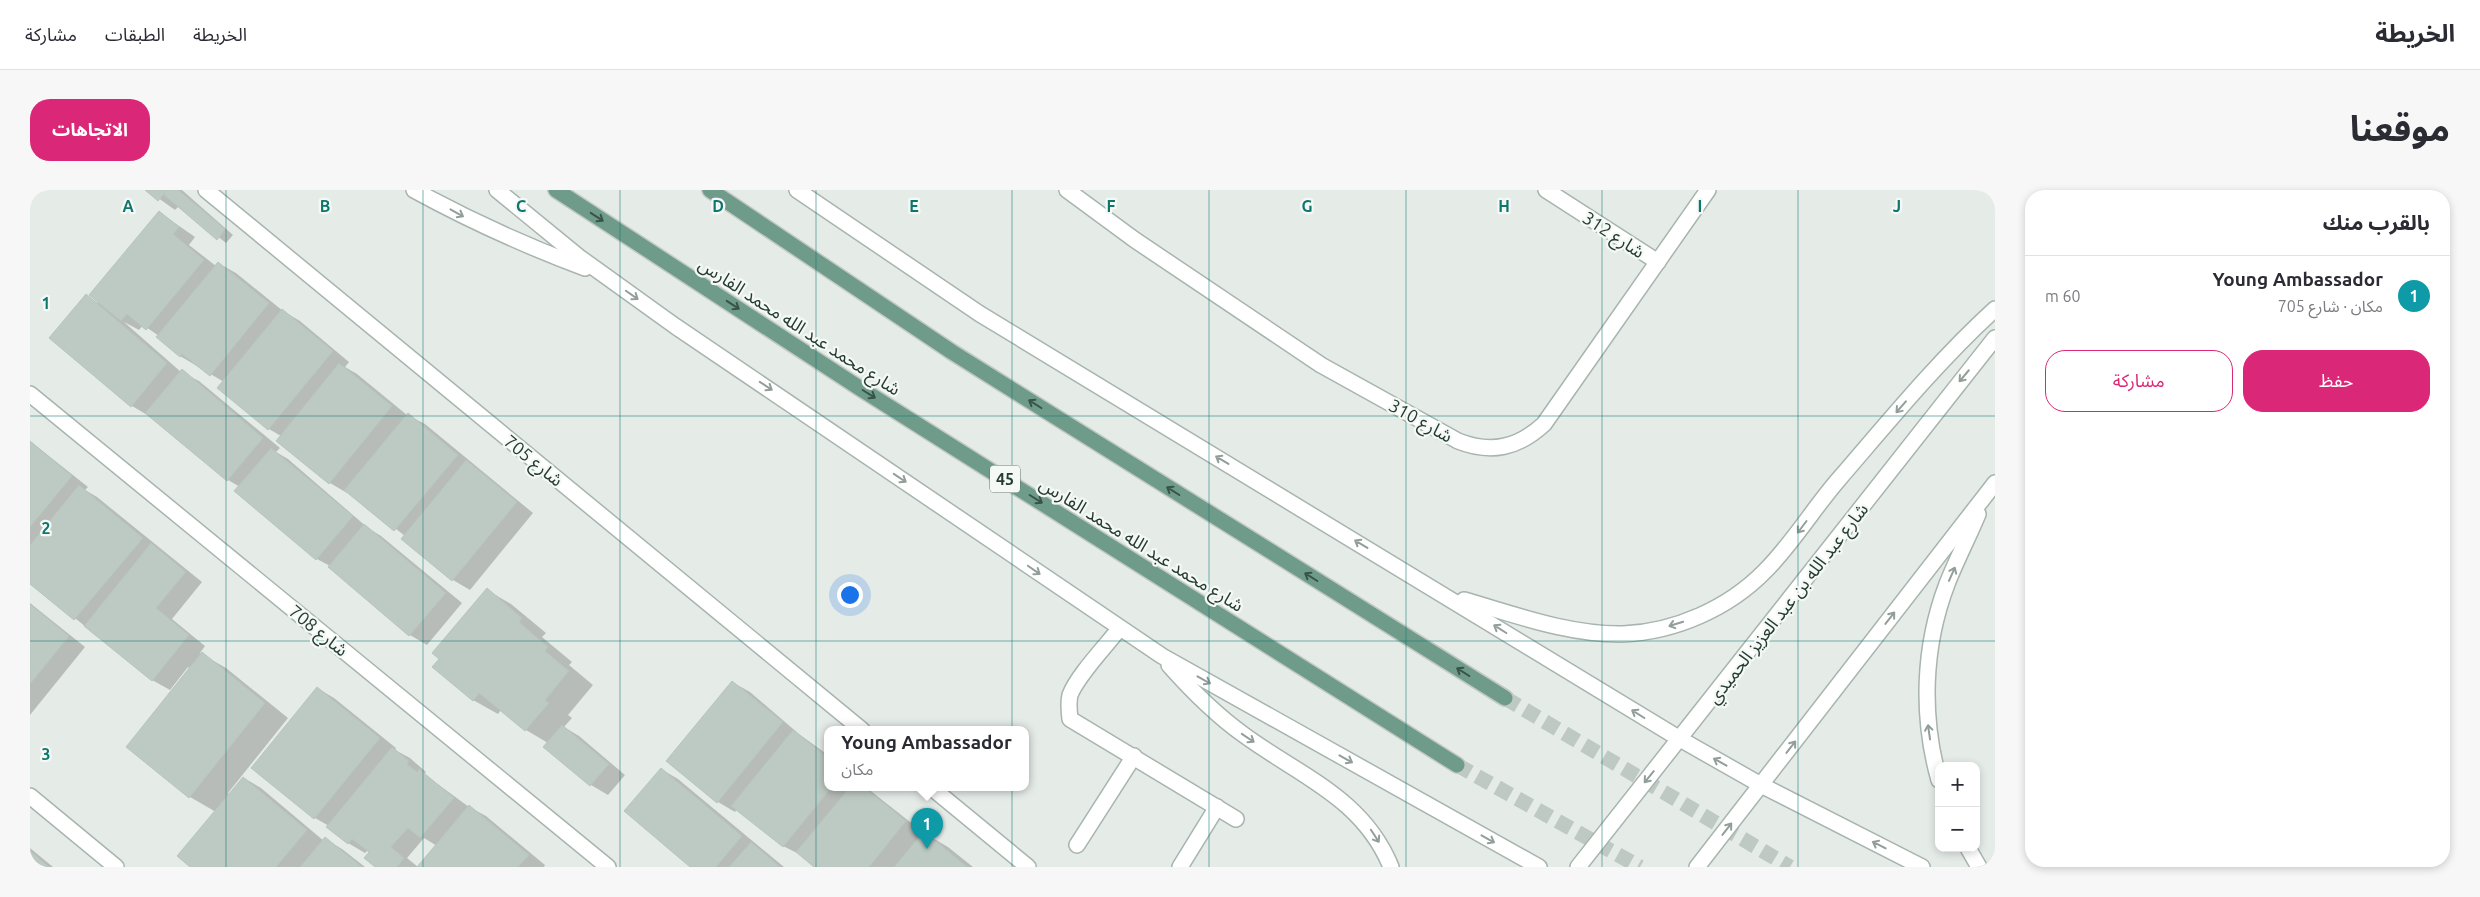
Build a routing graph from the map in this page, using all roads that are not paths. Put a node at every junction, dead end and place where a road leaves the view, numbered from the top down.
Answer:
1 (206, 190) edge
2 (414, 190) edge
3 (497, 190) edge
4 (556, 190) edge
5 (710, 190) edge
6 (797, 190) edge
7 (1066, 190) edge
8 (1546, 190) edge
9 (1708, 190) edge
10 (1658, 262) junction
11 (604, 275) junction
12 (1995, 309) edge
13 (1995, 338) edge
14 (30, 394) edge
15 (1991, 488) edge
16 (1444, 594) junction
17 (1120, 629) junction
18 (1162, 656) junction
19 (1504, 698) tunnel mouth
20 (857, 726) edge
21 (1680, 739) junction
22 (1134, 756) junction
23 (1935, 762) edge
24 (1456, 765) tunnel mouth
25 (1761, 785) junction
26 (936, 791) edge
27 (30, 796) edge
28 (1217, 807) junction
29 (1236, 819) dead end
30 (1077, 844) dead end
31 (1970, 852) edge
32 (116, 867) edge
33 (608, 867) edge
34 (1028, 867) edge
35 (1180, 867) edge
36 (1391, 867) edge
37 (1539, 867) edge
38 (1578, 867) edge
39 (1697, 867) edge
40 (1922, 867) edge
41 (1979, 867) edge

1 - 20 street, شارع 705
2 -> 11 street
3 - 11 street
4 -> 24 main road, شارع محمد عبد الله محمد الفارس / 45
19 -> 5 main road
16 -> 6 street
7 - 10 street, شارع 310
8 - 10 street, شارع 312
9 - 10 street, شارع 310
11 -> 17 street
12 -> 16 street
13 -> 21 street, شارع عبد الله بن عبد العزيز الحميدي
14 - 33 street, شارع 708
23 -> 15 street
25 -> 15 street
21 -> 16 street
17 - 18 street
17 - 22 street
18 -> 36 street
18 -> 37 street
25 -> 21 street
21 -> 38 street, شارع عبد الله بن عبد العزيز الحميدي
22 - 28 street
22 - 30 street
39 -> 25 street
40 -> 25 street
26 - 34 street
27 - 32 street
28 - 29 street
28 - 35 street
31 - 41 street

